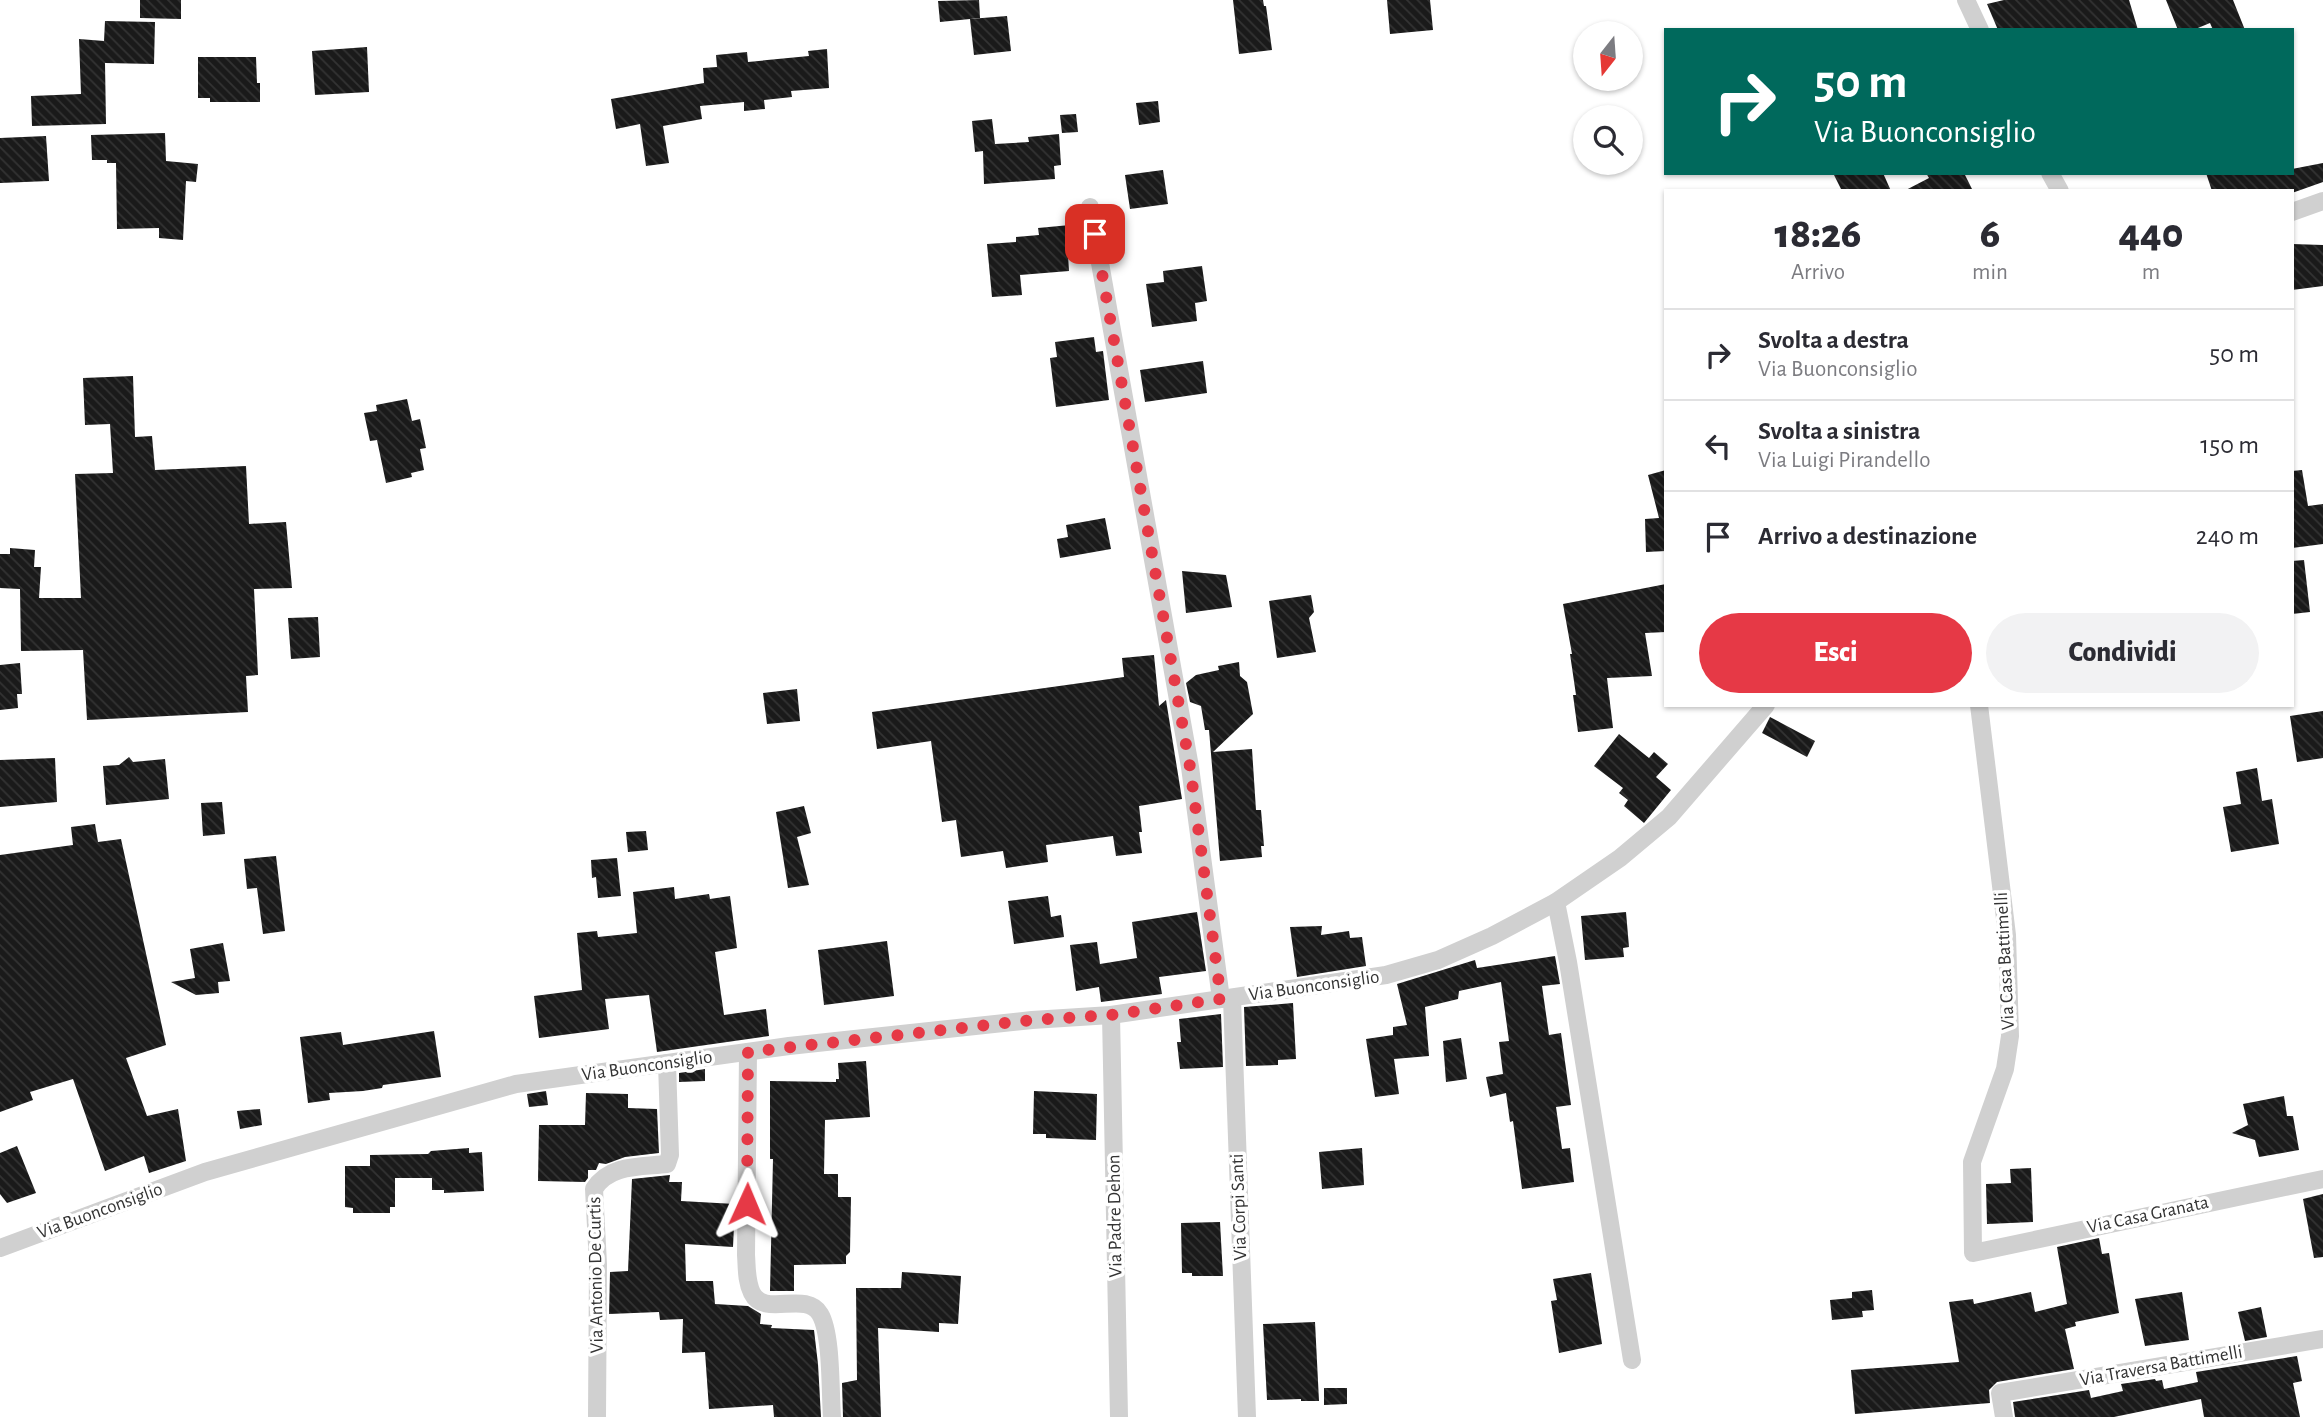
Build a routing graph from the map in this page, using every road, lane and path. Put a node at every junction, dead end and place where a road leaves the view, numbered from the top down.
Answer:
1 (1966, 0) edge
2 (1979, 28) edge
3 (2323, 201) edge
4 (1090, 207) dead end
5 (2294, 211) edge
6 (1764, 707) edge
7 (1979, 707) edge
8 (1556, 902) junction
9 (1226, 999) junction
10 (1111, 1015) junction
11 (748, 1052) junction
12 (667, 1063) junction
13 (2323, 1179) edge
14 (0, 1248) edge
15 (1973, 1253) joint
16 (2323, 1339) edge
17 (1632, 1360) dead end
18 (597, 1417) edge
19 (832, 1417) edge
20 (1119, 1417) edge
21 (1247, 1417) edge
22 (2004, 1417) edge

1 - 2 street
3 - 5 street
4 - 9 street, Via Corpi Santi
6 - 8 street, Via Buonconsiglio
7 - 15 street, Via Casa Battimelli
8 - 9 street, Via Buonconsiglio
8 - 17 street
9 - 10 street, Via Buonconsiglio
9 - 21 street, Via Corpi Santi
10 - 11 street, Via Buonconsiglio
10 - 20 street, Via Padre Dehon
11 - 12 street, Via Buonconsiglio
11 - 19 street
12 - 14 street, Via Buonconsiglio
12 - 18 street, Via Antonio De Curtis
13 - 15 street, Via Casa Granata
16 - 22 street, Via Traversa Battimelli

